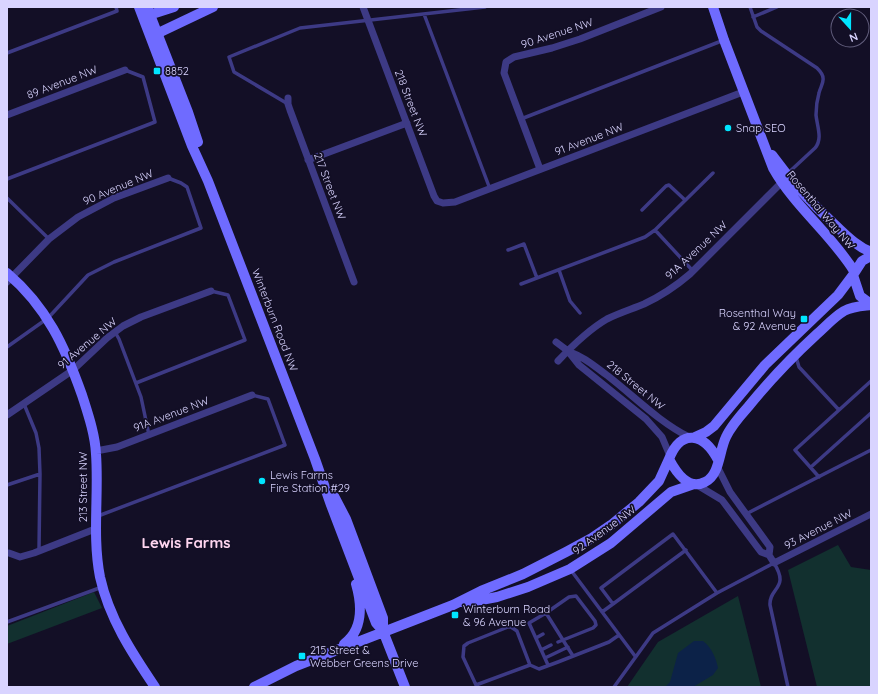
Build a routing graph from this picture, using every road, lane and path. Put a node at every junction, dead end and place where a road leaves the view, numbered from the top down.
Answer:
1 (116, 7) edge
2 (138, 7) edge
3 (174, 7) edge
4 (213, 7) edge
5 (363, 7) edge
6 (485, 7) edge
7 (660, 7) edge
8 (713, 7) edge
9 (750, 7) edge
10 (777, 7) edge
11 (147, 13) edge
12 (424, 14) junction
13 (753, 17) junction
14 (368, 20) junction
15 (154, 36) junction
16 (724, 40) junction
17 (7, 53) edge
18 (125, 70) joint
19 (743, 92) junction
20 (288, 101) joint
21 (7, 115) edge
22 (521, 119) junction
23 (407, 123) junction
24 (308, 160) junction
25 (540, 169) junction
26 (713, 172) dead end
27 (168, 178) joint
28 (784, 178) junction
29 (7, 179) edge
30 (490, 189) junction
31 (7, 198) edge
32 (685, 200) junction
33 (442, 203) joint
34 (642, 210) dead end
35 (655, 230) junction
36 (49, 239) junction
37 (508, 250) dead end
38 (871, 252) edge
39 (871, 256) edge
40 (559, 270) junction
41 (693, 271) junction
42 (854, 273) junction
43 (9, 278) edge
44 (537, 278) junction
45 (354, 282) dead end
46 (521, 284) dead end
47 (211, 291) joint
48 (871, 305) edge
49 (580, 313) dead end
50 (48, 318) junction
51 (114, 331) junction
52 (556, 342) dead end
53 (7, 347) edge
54 (568, 351) junction
55 (795, 354) junction
56 (558, 361) dead end
57 (73, 370) junction
58 (871, 381) edge
59 (136, 382) junction
60 (252, 395) joint
61 (24, 404) junction
62 (839, 410) junction
63 (871, 413) edge
64 (7, 415) edge
65 (149, 434) junction
66 (692, 437) junction
67 (871, 450) edge
68 (96, 451) junction
69 (670, 457) junction
70 (718, 463) junction
71 (810, 467) junction
72 (319, 468) junction
73 (40, 474) junction
74 (819, 477) junction
75 (7, 485) edge
76 (695, 485) junction
77 (746, 514) junction
78 (871, 514) edge
79 (95, 518) junction
80 (95, 529) junction
81 (686, 550) junction
82 (39, 551) junction
83 (10, 553) dead end
84 (350, 554) junction
85 (769, 555) junction
86 (774, 563) junction
87 (570, 569) junction
88 (103, 587) junction
89 (717, 593) junction
90 (613, 604) junction
91 (453, 605) junction
92 (602, 612) junction
93 (546, 613) junction
94 (7, 622) edge
95 (554, 627) junction
96 (550, 630) dead end
97 (383, 631) junction
98 (543, 634) dead end
99 (619, 635) junction
100 (536, 638) junction
101 (563, 640) junction
102 (558, 642) dead end
103 (551, 645) dead end
104 (568, 647) junction
105 (336, 650) junction
106 (541, 650) junction
107 (573, 656) junction
108 (635, 656) junction
109 (545, 658) junction
110 (530, 665) junction
111 (548, 666) junction
112 (476, 686) edge
113 (155, 687) edge
114 (254, 687) edge
115 (405, 687) edge
116 (614, 687) edge
117 (788, 687) edge

1 - 17 lane
2 - 11 main road, Winterburn Road NW
3 - 11 main road
4 - 15 main road
5 - 14 street, 218 Street NW
6 - 12 lane
7 - 22 street, 90 Avenue NW
8 - 16 main road, Rosenthal Way NW
9 - 13 lane
10 - 13 lane
11 - 15 main road, Winterburn Road NW
12 - 14 lane
12 - 30 lane
13 - 28 lane
14 - 20 lane
14 - 23 street, 218 Street NW
15 - 72 main road, Winterburn Road NW
16 - 19 main road, Rosenthal Way NW
16 - 22 lane
18 - 21 street, 89 Avenue NW
18 - 29 lane
19 - 25 street, 91 Avenue NW
19 - 28 main road, Rosenthal Way NW
20 - 24 street, 217 Street NW
22 - 25 street
23 - 24 street
23 - 33 street, 218 Street NW
24 - 45 street, 217 Street NW
25 - 30 street, 91 Avenue NW
26 - 32 lane
27 - 36 street, 90 Avenue NW
27 - 50 lane
28 - 38 main road, Rosenthal Way NW
28 - 41 street, 91A Avenue NW
28 - 42 main road, Rosenthal Way NW
30 - 33 street, 91 Avenue NW
31 - 36 lane
32 - 34 lane
32 - 35 lane
35 - 40 lane
35 - 41 lane
36 - 43 street, 90 Avenue NW
37 - 44 lane
39 - 42 main road, 92 Avenue NW
40 - 44 lane
40 - 49 lane
41 - 54 street, 91A Avenue NW
42 - 48 main road, 92 Avenue NW
42 - 66 main road, 92 Avenue NW
43 - 50 main road, 213 Street NW
44 - 46 lane
47 - 51 street, 91 Avenue NW
47 - 59 lane
48 - 55 main road, 92 Avenue NW
50 - 53 lane
50 - 57 main road, 213 Street NW
51 - 57 street, 91 Avenue NW
51 - 59 lane
52 - 54 street, 218 Street NW
54 - 56 street, 91A Avenue NW
54 - 66 street, 218 Street NW
54 - 69 street, 218 Street NW
55 - 62 lane
55 - 70 main road, 92 Avenue NW
57 - 61 street, 91 Avenue NW
57 - 68 main road, 213 Street NW
58 - 62 lane
59 - 65 lane
60 - 65 street, 91A Avenue NW
60 - 79 lane
61 - 64 street, 91 Avenue NW
61 - 73 lane
62 - 71 lane
63 - 71 lane
65 - 68 street, 91A Avenue NW
66 - 69 main road, 92 Avenue NW
66 - 70 main road
67 - 74 lane
68 - 79 main road, 213 Street NW
69 - 76 main road
69 - 91 main road, 92 Avenue NW
70 - 76 main road, 92 Avenue NW
70 - 77 street
71 - 74 lane
72 - 84 main road, Winterburn Road NW
72 - 97 main road, Winterburn Road NW
73 - 75 lane
73 - 82 lane
74 - 77 lane
76 - 85 street
76 - 87 main road, 92 Avenue NW
77 - 85 street
78 - 86 street, 93 Avenue NW
79 - 80 main road, 213 Street NW
80 - 82 street
80 - 88 main road, 213 Street NW
81 - 89 lane
81 - 90 lane
81 - 90 lane
82 - 83 street
84 - 97 main road, Winterburn Road NW
84 - 105 main road
85 - 86 street
86 - 89 lane
86 - 117 lane
87 - 91 main road, 92 Avenue NW
87 - 92 lane
88 - 94 lane
88 - 113 main road, 213 Street NW
89 - 108 lane
90 - 92 lane
91 - 97 main road, 92 Avenue NW
92 - 99 lane
93 - 95 lane
93 - 100 lane
93 - 101 lane
95 - 96 lane
95 - 101 lane
97 - 105 main road, 92 Avenue NW
97 - 115 main road, Winterburn Road NW
98 - 100 lane
99 - 107 lane
99 - 108 lane
100 - 106 lane
101 - 102 lane
101 - 104 lane
103 - 106 lane
104 - 107 lane
104 - 109 lane
105 - 114 main road, 92 Avenue NW
106 - 109 lane
107 - 111 lane
108 - 116 lane
109 - 111 lane
110 - 111 lane
110 - 112 lane
110 - 112 lane

